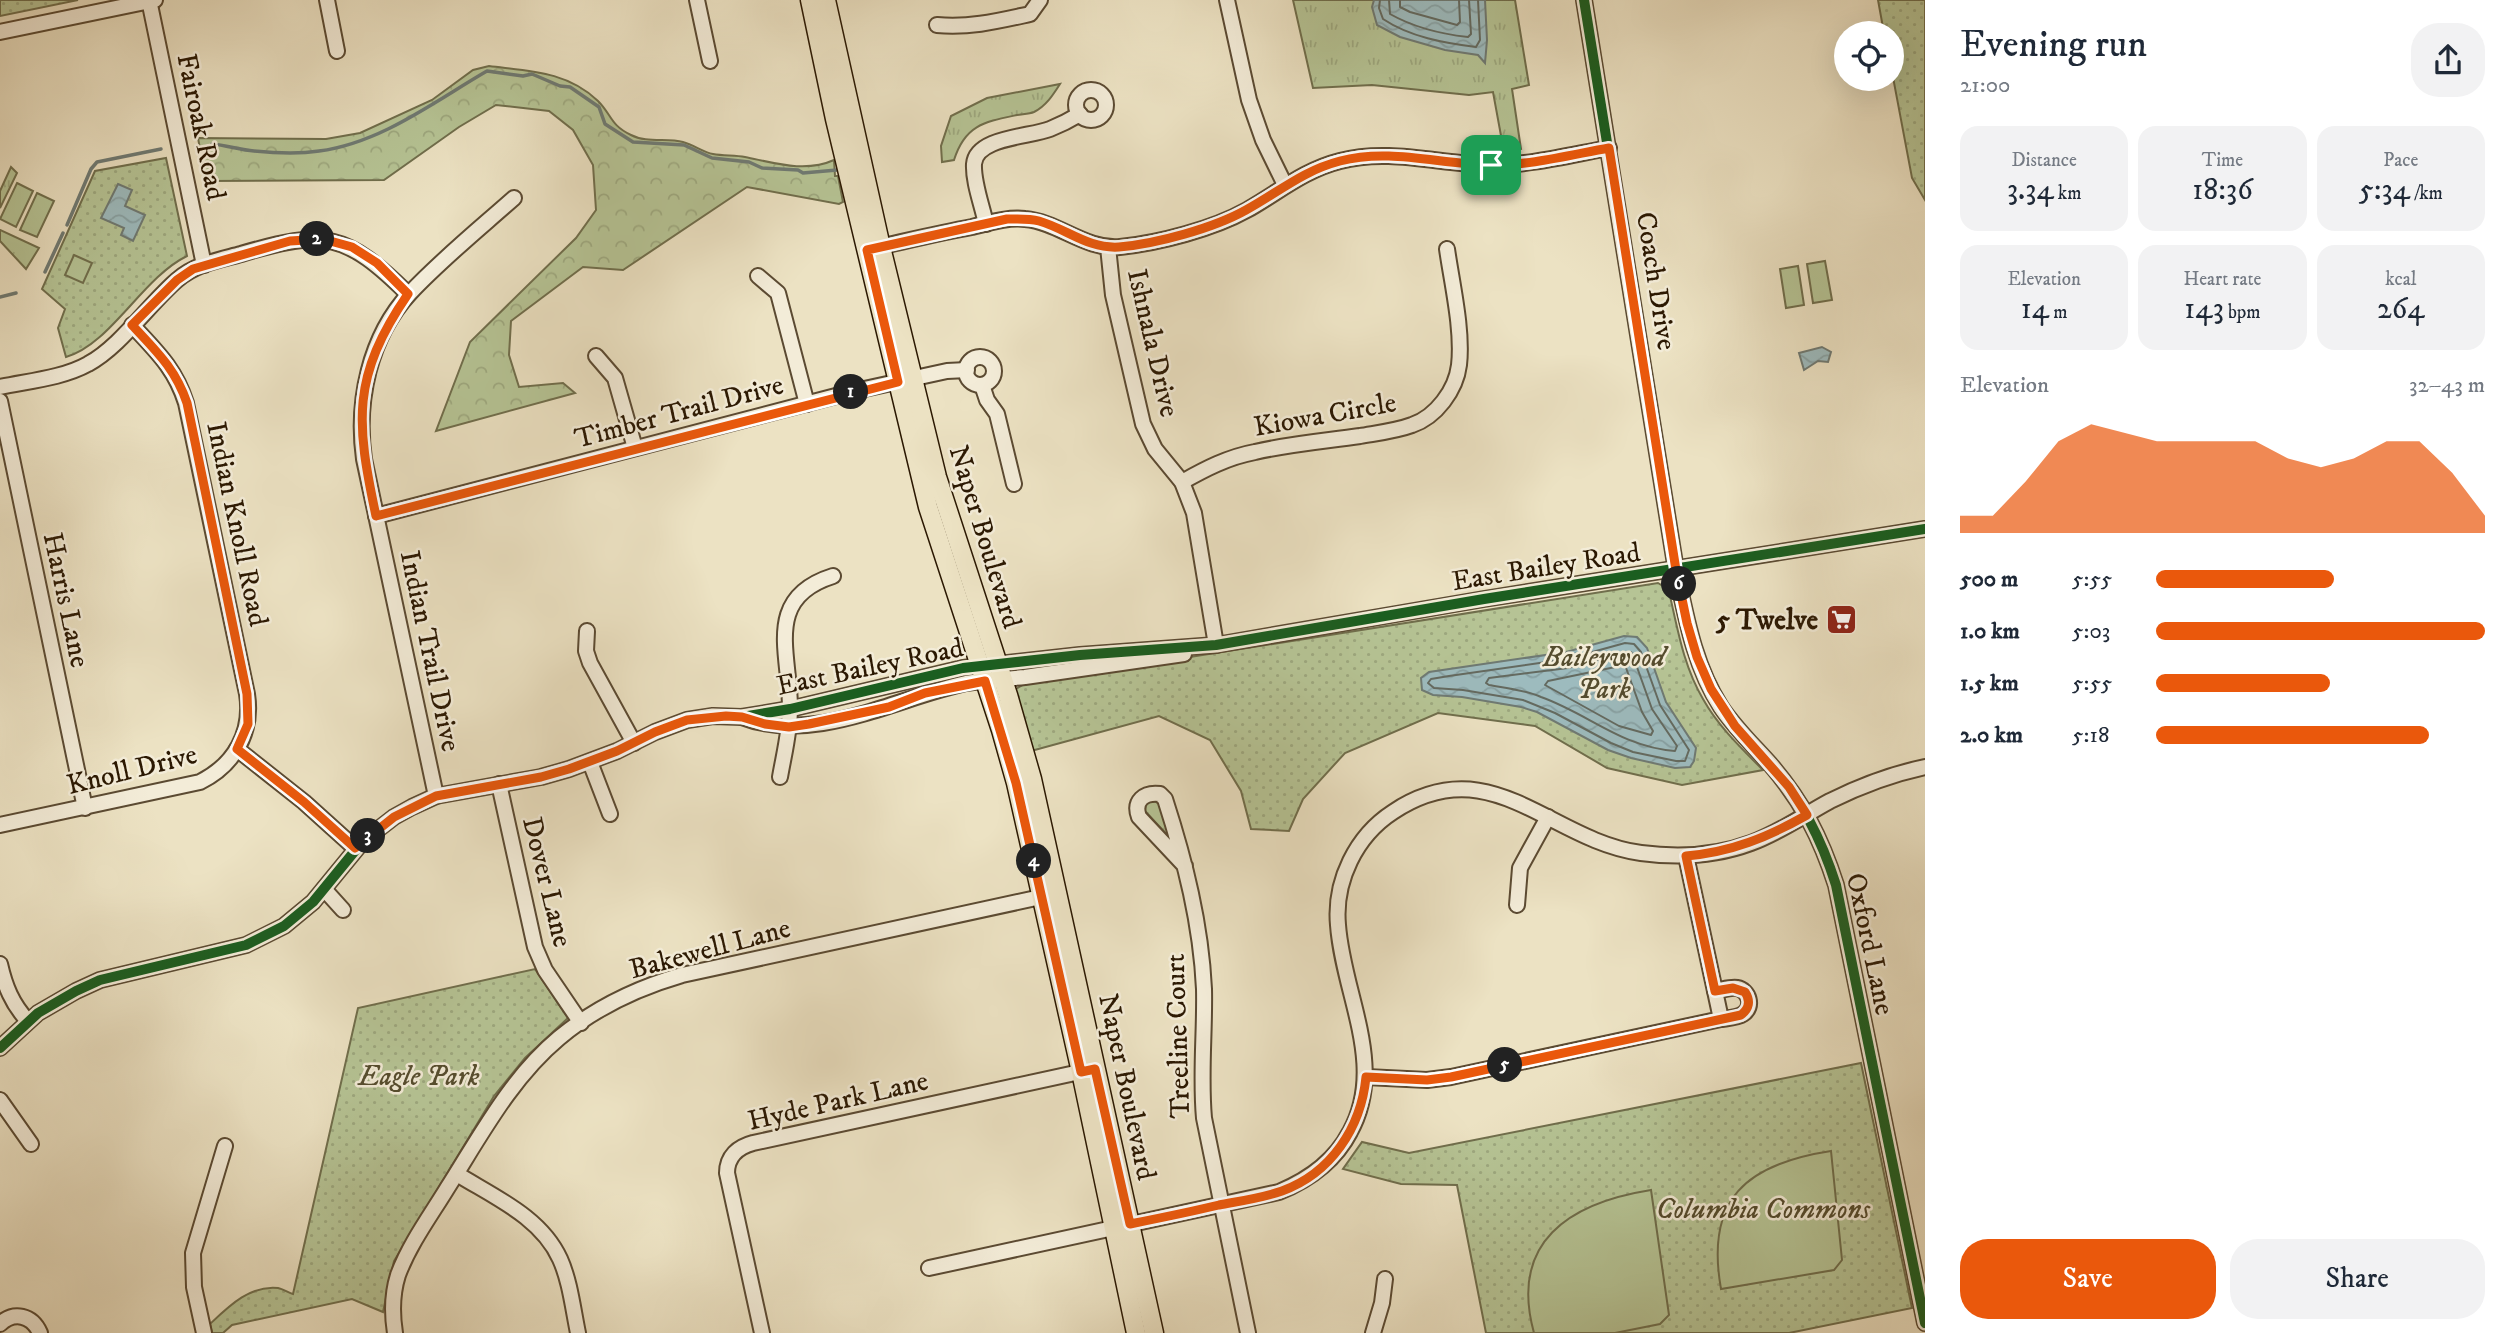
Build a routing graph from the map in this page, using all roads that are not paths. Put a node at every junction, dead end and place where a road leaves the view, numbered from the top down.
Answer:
1 (151, 0) edge
2 (327, 0) edge
3 (697, 0) edge
4 (810, 0) edge
5 (826, 0) edge
6 (1040, 0) edge
7 (1227, 0) edge
8 (1584, 0) edge
9 (937, 25) dead end
10 (0, 32) edge
11 (337, 51) dead end
12 (709, 61) dead end
13 (1080, 114) dead end
14 (1609, 148) junction
15 (1285, 185) junction
16 (514, 198) dead end
17 (986, 224) junction
18 (1108, 247) junction
19 (874, 248) junction
20 (1447, 249) dead end
21 (204, 265) junction
22 (758, 276) dead end
23 (408, 294) junction
24 (132, 325) junction
25 (596, 356) dead end
26 (967, 370) junction
27 (905, 380) junction
28 (982, 385) junction
29 (0, 387) edge
30 (0, 401) edge
31 (807, 404) junction
32 (635, 449) junction
33 (1182, 482) junction
34 (1014, 484) dead end
35 (376, 516) junction
36 (1925, 530) edge
37 (1676, 570) junction
38 (833, 576) dead end
39 (587, 631) dead end
40 (1216, 645) junction
41 (992, 673) junction
42 (790, 709) junction
43 (742, 717) junction
44 (789, 727) junction
45 (634, 743) junction
46 (237, 749) junction
47 (590, 762) junction
48 (1925, 767) edge
49 (780, 777) dead end
50 (499, 784) junction
51 (436, 796) junction
52 (85, 808) junction
53 (610, 814) dead end
54 (1807, 815) junction
55 (1548, 817) junction
56 (0, 825) edge
57 (355, 848) junction
58 (1686, 856) junction
59 (1185, 866) junction
60 (324, 889) junction
61 (1051, 895) junction
62 (1517, 905) dead end
63 (343, 909) dead end
64 (0, 964) edge
65 (1715, 991) junction
66 (1721, 1019) junction
67 (28, 1021) junction
68 (581, 1023) junction
69 (0, 1048) edge
70 (1088, 1070) junction
71 (1366, 1077) junction
72 (0, 1100) edge
73 (31, 1144) dead end
74 (225, 1146) dead end
75 (457, 1174) junction
76 (1221, 1205) junction
77 (1122, 1226) junction
78 (929, 1268) dead end
79 (1385, 1279) dead end
80 (1925, 1323) edge
81 (0, 1324) edge
82 (40, 1333) edge
83 (204, 1333) edge
84 (395, 1333) edge
85 (578, 1333) edge
86 (762, 1333) edge
87 (1136, 1333) edge
88 (1154, 1333) edge
89 (1248, 1333) edge
90 (1373, 1333) edge

1 - 10 street
1 - 21 street, Fairoak Road
2 - 11 street
3 - 12 street
4 - 19 main road, Naper Boulevard
5 - 19 main road, Naper Boulevard
6 - 9 street
7 - 15 street
8 - 14 street, Coach Drive
13 - 17 street
14 - 15 street
14 - 37 street, Coach Drive
15 - 18 street
16 - 23 street, Indian Trail Drive
17 - 18 street
17 - 19 street
18 - 33 street, Ishnala Drive
19 - 27 main road, Naper Boulevard
20 - 33 street, Kiowa Circle
21 - 23 street
21 - 24 street
22 - 31 street
23 - 35 street, Indian Trail Drive
24 - 29 street
24 - 46 street, Indian Knoll Road
25 - 32 street
26 - 27 street, Timber Trail Drive
26 - 28 street
26 - 28 street
27 - 31 street, Timber Trail Drive
27 - 41 main road, Naper Boulevard
28 - 34 street
30 - 52 street, Harris Lane
31 - 32 street, Timber Trail Drive
32 - 35 street, Timber Trail Drive
33 - 40 street, Ishnala Drive
35 - 51 street, Indian Trail Drive
36 - 37 street, East Bailey Road
37 - 40 street, East Bailey Road
37 - 54 street, Oxford Lane
38 - 42 street
39 - 45 street
40 - 41 street, East Bailey Road
41 - 42 street, East Bailey Road
41 - 44 street, East Bailey Road
41 - 61 main road, Naper Boulevard
42 - 43 street, East Bailey Road
42 - 44 street
43 - 44 street, East Bailey Road
43 - 45 street, East Bailey Road
44 - 49 street
45 - 47 street, East Bailey Road
46 - 52 street, Knoll Drive
46 - 57 street, Knoll Drive
47 - 50 street, East Bailey Road
47 - 53 street
48 - 54 street
50 - 51 street, East Bailey Road
50 - 68 street, Dover Lane
51 - 57 street, East Bailey Road
52 - 56 street, Knoll Drive
54 - 58 street
54 - 80 street, Oxford Lane
55 - 58 street
55 - 62 street
55 - 71 street
57 - 60 street, East Bailey Road
58 - 65 street
59 - 59 street, Treeline Court
59 - 76 street, Treeline Court
60 - 63 street
60 - 67 street, East Bailey Road
61 - 68 street, Bakewell Lane
61 - 70 main road, Naper Boulevard
64 - 67 street
65 - 66 street
65 - 66 street
66 - 71 street
67 - 69 street, East Bailey Road
68 - 75 street, Bakewell Lane
70 - 77 main road, Naper Boulevard
70 - 86 street, Hyde Park Lane
71 - 76 street
72 - 73 street
74 - 83 street
75 - 84 street, Bakewell Lane
75 - 85 street
76 - 77 street
76 - 89 street, Treeline Court
77 - 78 street
77 - 87 main road, Naper Boulevard
77 - 88 main road, Naper Boulevard
79 - 90 street
81 - 82 street

